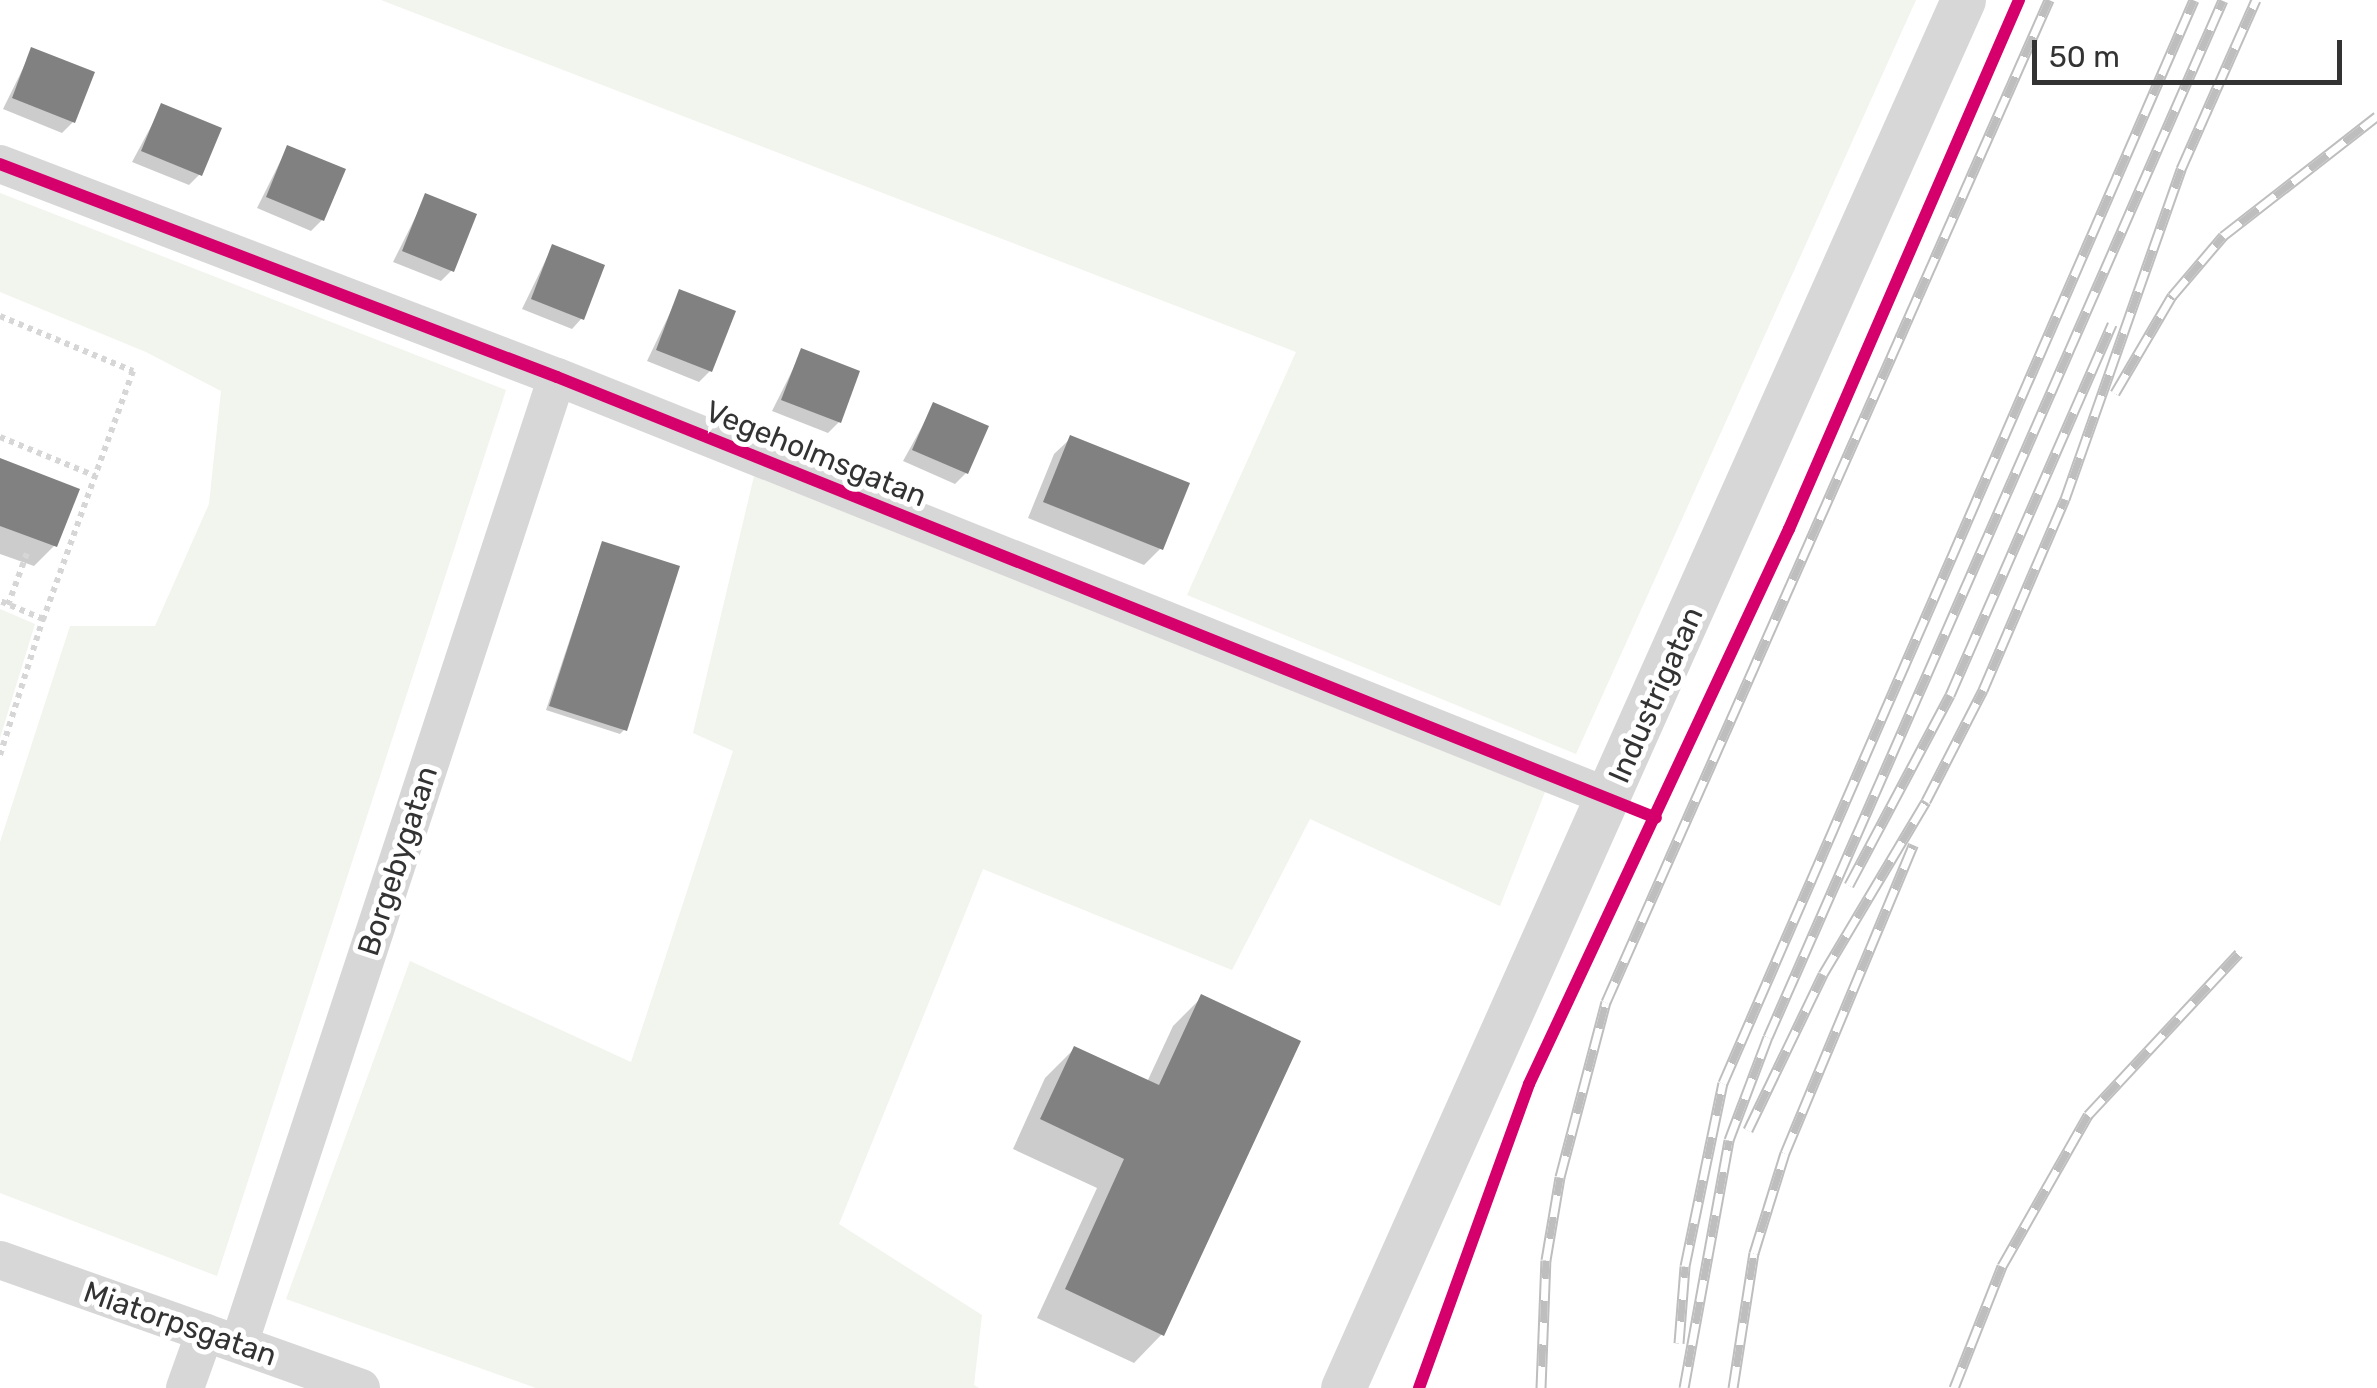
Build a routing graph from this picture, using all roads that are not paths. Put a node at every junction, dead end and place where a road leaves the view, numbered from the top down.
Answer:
1 (1963, 0) edge
2 (0, 164) edge
3 (557, 377) junction
4 (1611, 798) junction
5 (0, 1260) edge
6 (222, 1338) junction
7 (184, 1388) edge
8 (361, 1388) edge
9 (1343, 1388) edge

1 - 4 street, Industrigatan
2 - 3 street, Vegeholmsgatan
3 - 4 street, Vegeholmsgatan
3 - 6 street, Borgebygatan
4 - 9 street, Industrigatan
5 - 6 street, Miatorpsgatan
6 - 7 street, Borgebygatan
6 - 8 street, Miatorpsgatan

